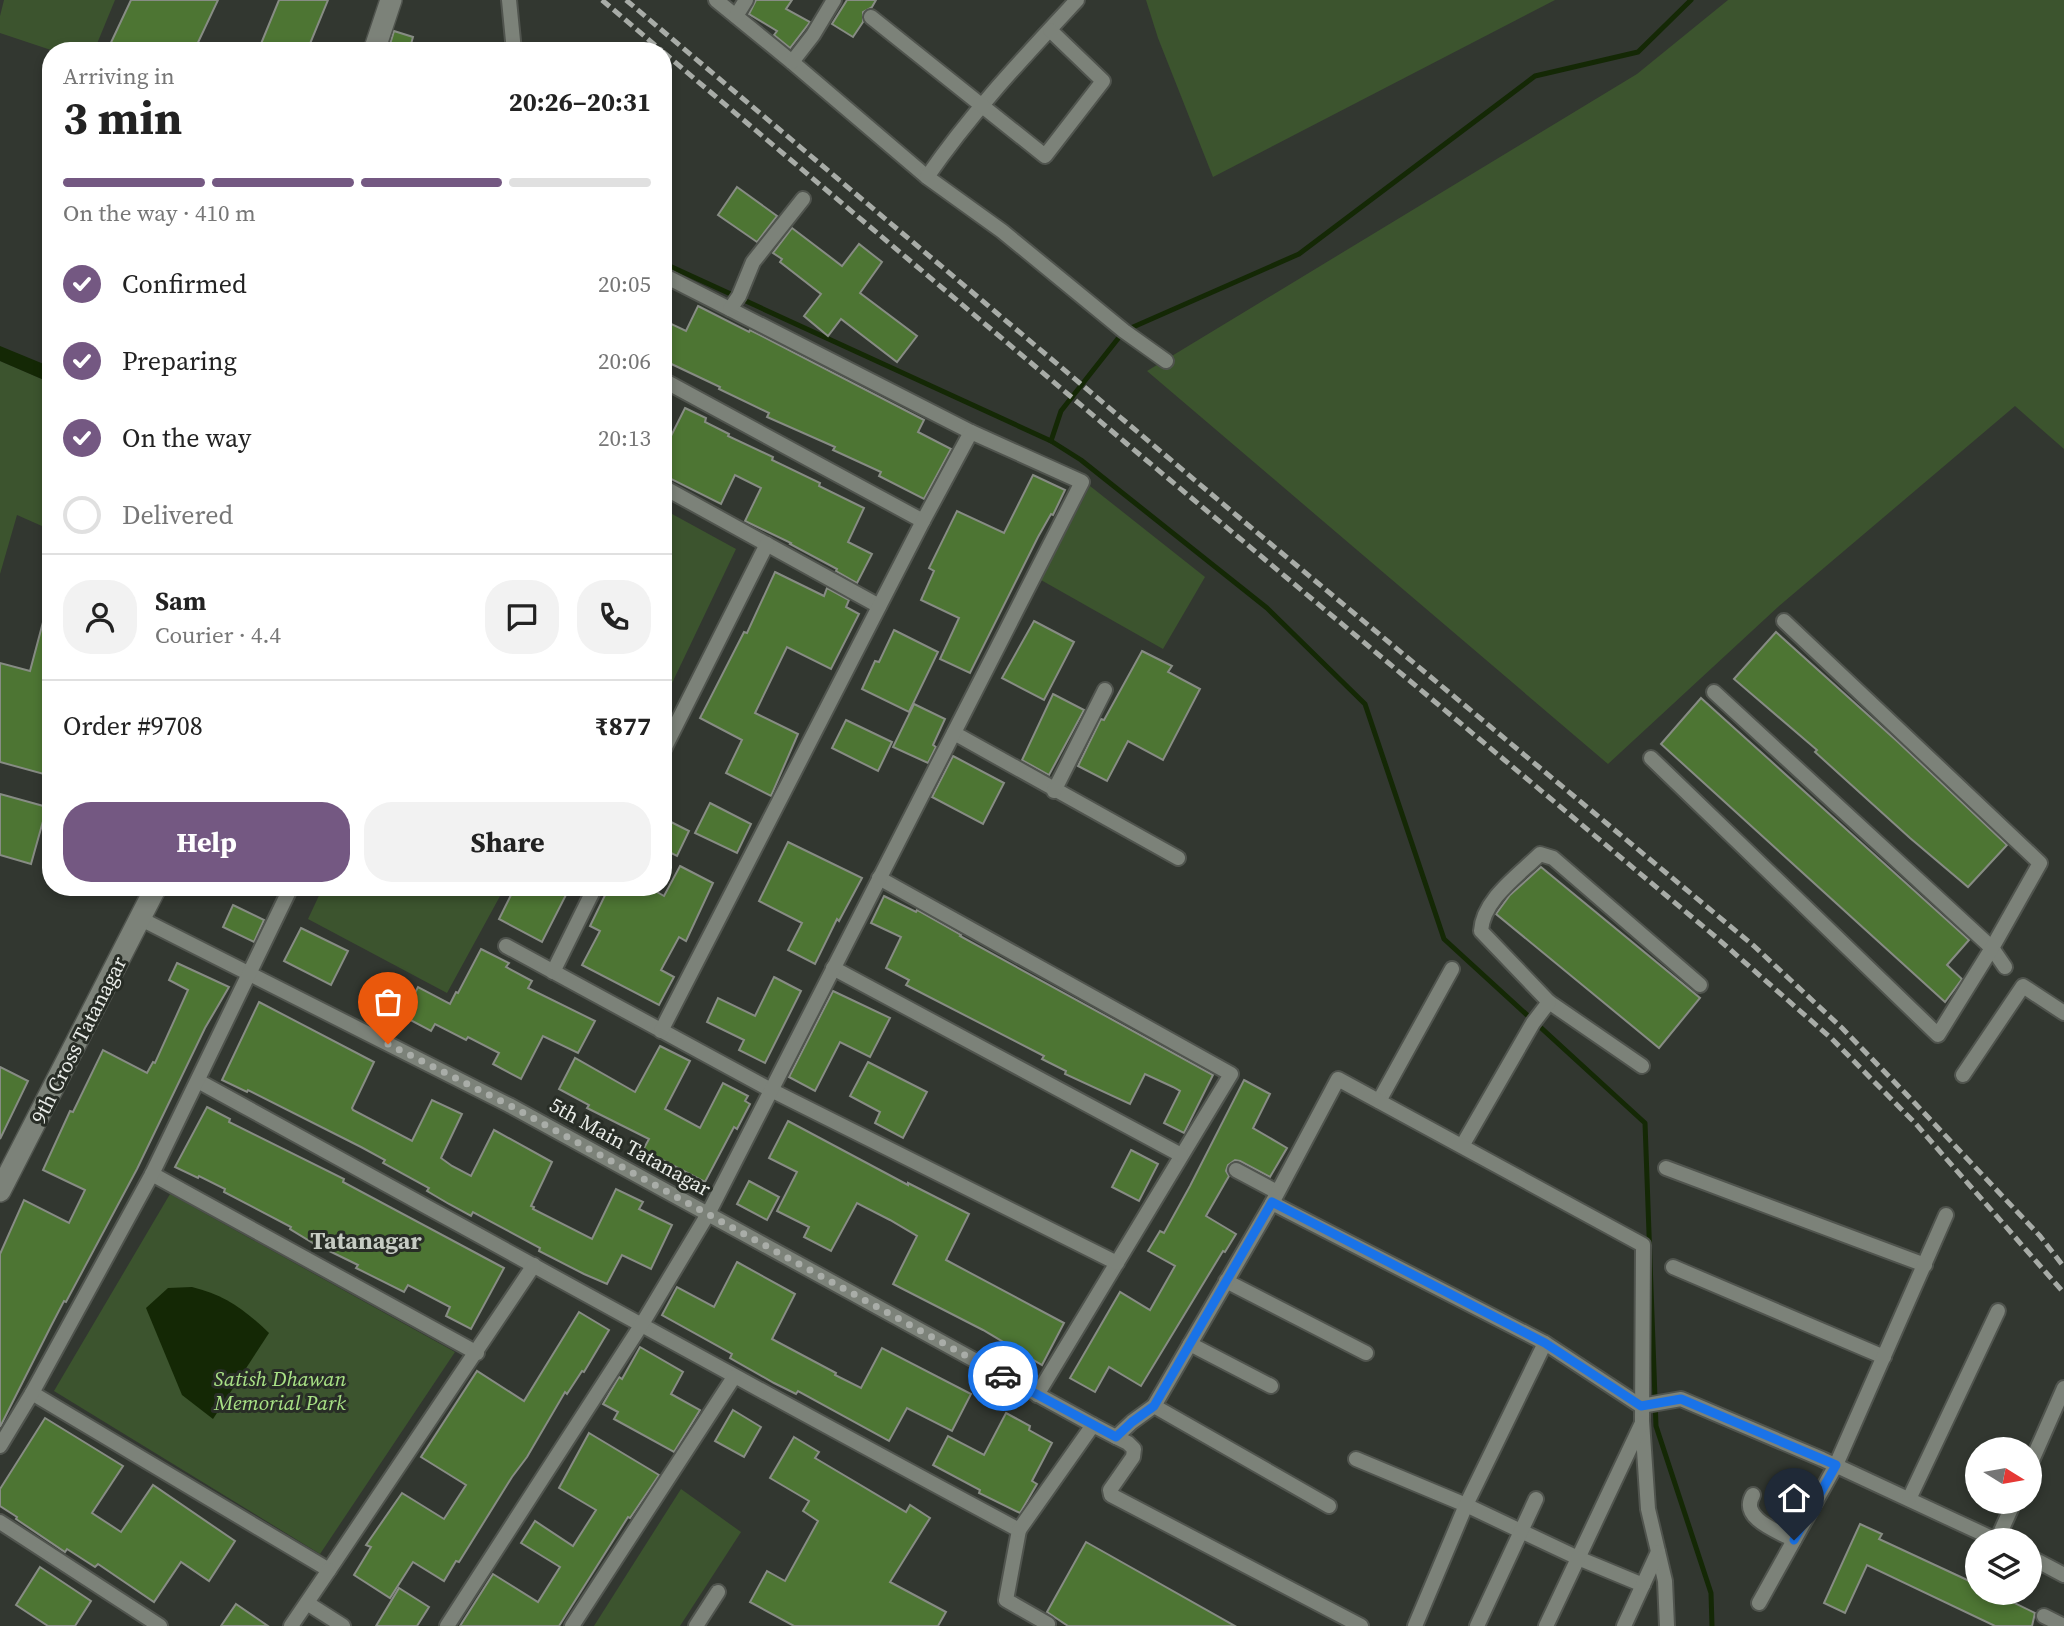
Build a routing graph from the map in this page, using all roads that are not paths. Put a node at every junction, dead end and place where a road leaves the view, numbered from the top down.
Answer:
1 (391, 0) edge
2 (509, 0) edge
3 (716, 0) edge
4 (746, 0) edge
5 (834, 0) edge
6 (1077, 0) edge
7 (736, 16) junction
8 (871, 17) dead end
9 (1050, 30) junction
10 (377, 42) edge
11 (513, 42) edge
12 (792, 62) junction
13 (982, 104) junction
14 (927, 177) junction
15 (803, 199) dead end
16 (672, 280) edge
17 (730, 309) junction
18 (1166, 361) dead end
19 (672, 385) edge
20 (971, 432) junction
21 (672, 492) edge
22 (923, 521) junction
23 (767, 544) junction
24 (879, 606) junction
25 (1784, 621) dead end
26 (1105, 690) dead end
27 (1714, 692) dead end
28 (672, 733) edge
29 (954, 733) junction
30 (1651, 758) dead end
31 (1054, 791) junction
32 (1178, 858) dead end
33 (879, 878) junction
34 (152, 896) edge
35 (287, 896) edge
36 (591, 896) edge
37 (141, 919) junction
38 (506, 946) dead end
39 (1992, 948) junction
40 (2005, 967) dead end
41 (833, 968) junction
42 (1452, 969) dead end
43 (553, 972) junction
44 (248, 974) junction
45 (1700, 985) dead end
46 (1549, 1002) junction
47 (2064, 1013) edge
48 (661, 1031) junction
49 (1642, 1066) dead end
50 (1963, 1076) dead end
51 (198, 1081) junction
52 (771, 1090) junction
53 (1379, 1101) junction
54 (1462, 1146) junction
55 (1181, 1156) junction
56 (1666, 1168) dead end
57 (1236, 1170) dead end
58 (152, 1174) junction
59 (0, 1191) edge
60 (1274, 1197) junction
61 (708, 1214) junction
62 (1946, 1215) dead end
63 (1117, 1263) junction
64 (534, 1265) junction
65 (1925, 1265) junction
66 (1674, 1267) dead end
67 (1226, 1281) junction
68 (1998, 1311) dead end
69 (642, 1324) junction
70 (1545, 1343) junction
71 (1190, 1344) junction
72 (477, 1353) junction
73 (1366, 1353) dead end
74 (1884, 1357) junction
75 (734, 1377) junction
76 (1271, 1386) dead end
77 (2064, 1388) edge
78 (32, 1393) junction
79 (1037, 1395) junction
80 (1644, 1405) junction
81 (1154, 1406) junction
82 (1642, 1421) junction
83 (1093, 1426) junction
84 (1116, 1437) junction
85 (2042, 1438) edge
86 (0, 1446) edge
87 (1356, 1459) dead end
88 (1836, 1465) junction
89 (1753, 1494) dead end
90 (1536, 1499) dead end
91 (1909, 1499) junction
92 (1466, 1505) junction
93 (1329, 1506) dead end
94 (0, 1522) edge
95 (1971, 1528) edge
96 (1019, 1530) junction
97 (1520, 1530) junction
98 (1794, 1540) junction
99 (1658, 1552) junction
100 (1578, 1558) junction
101 (2042, 1563) edge
102 (329, 1570) junction
103 (2064, 1575) edge
104 (1643, 1585) junction
105 (718, 1592) dead end
106 (307, 1603) junction
107 (1759, 1603) dead end
108 (2044, 1616) dead end
109 (160, 1626) edge
110 (291, 1626) edge
111 (344, 1626) edge
112 (447, 1626) edge
113 (572, 1626) edge
114 (695, 1626) edge
115 (1047, 1626) edge
116 (1361, 1626) edge
117 (1415, 1626) edge
118 (1477, 1626) edge
119 (1546, 1626) edge
120 (1624, 1626) edge
121 (1667, 1626) edge
122 (2064, 1626) edge

1 - 10 street
2 - 11 street
3 - 7 street
4 - 7 street
5 - 12 street
6 - 9 street
7 - 12 street
8 - 13 street
9 - 13 street
9 - 13 street
12 - 14 street
13 - 14 street
14 - 18 street
15 - 17 street
16 - 17 street
17 - 20 street
19 - 22 street
20 - 22 street
20 - 29 street
21 - 23 street
22 - 24 street
23 - 24 street
23 - 28 street
24 - 48 street
25 - 39 street
26 - 31 street
27 - 39 street
29 - 31 street
29 - 33 street
30 - 39 street
31 - 32 street
33 - 41 street
33 - 55 street
34 - 37 street, 9th Cross Tatanagar
35 - 44 street
36 - 43 street
37 - 44 street, 5th Main Tatanagar
37 - 59 street, 9th Cross Tatanagar
38 - 43 street
39 - 40 street
41 - 52 street
41 - 55 street
42 - 53 street
43 - 48 street
44 - 51 street
44 - 61 street, 5th Main Tatanagar
45 - 46 street
46 - 49 street
46 - 54 street
47 - 50 street
48 - 52 street
51 - 58 street
51 - 64 street
52 - 61 street
52 - 63 street
53 - 54 street
53 - 60 street
54 - 80 street
55 - 63 street
56 - 65 street
57 - 60 street
58 - 72 street
58 - 78 street
60 - 67 street
60 - 70 street
61 - 69 street
61 - 79 street, 5th Main Tatanagar
62 - 65 street
63 - 79 street
64 - 69 street
64 - 72 street
65 - 74 street
66 - 74 street
67 - 71 street
67 - 73 street
68 - 91 street
69 - 75 street
69 - 112 street
70 - 80 street
70 - 92 street
71 - 76 street
71 - 81 street
72 - 102 street
74 - 88 street
75 - 96 street
75 - 113 street
77 - 85 street
78 - 86 street
78 - 102 street
79 - 83 street, 5th Main Tatanagar
80 - 82 street
80 - 88 street
81 - 84 street
81 - 93 street
82 - 99 street
82 - 100 street
83 - 84 street, 5th Main Tatanagar
83 - 96 street
84 - 116 street
87 - 92 street
88 - 91 street
88 - 98 street
89 - 98 street
90 - 97 street
91 - 95 street
92 - 97 street
92 - 117 street
94 - 109 street
96 - 115 street
97 - 100 street
97 - 118 street
98 - 107 street
99 - 104 street
99 - 121 street
100 - 104 street
100 - 119 street
101 - 103 street
102 - 106 street
104 - 120 street
105 - 114 street
106 - 110 street
106 - 111 street
108 - 122 street

